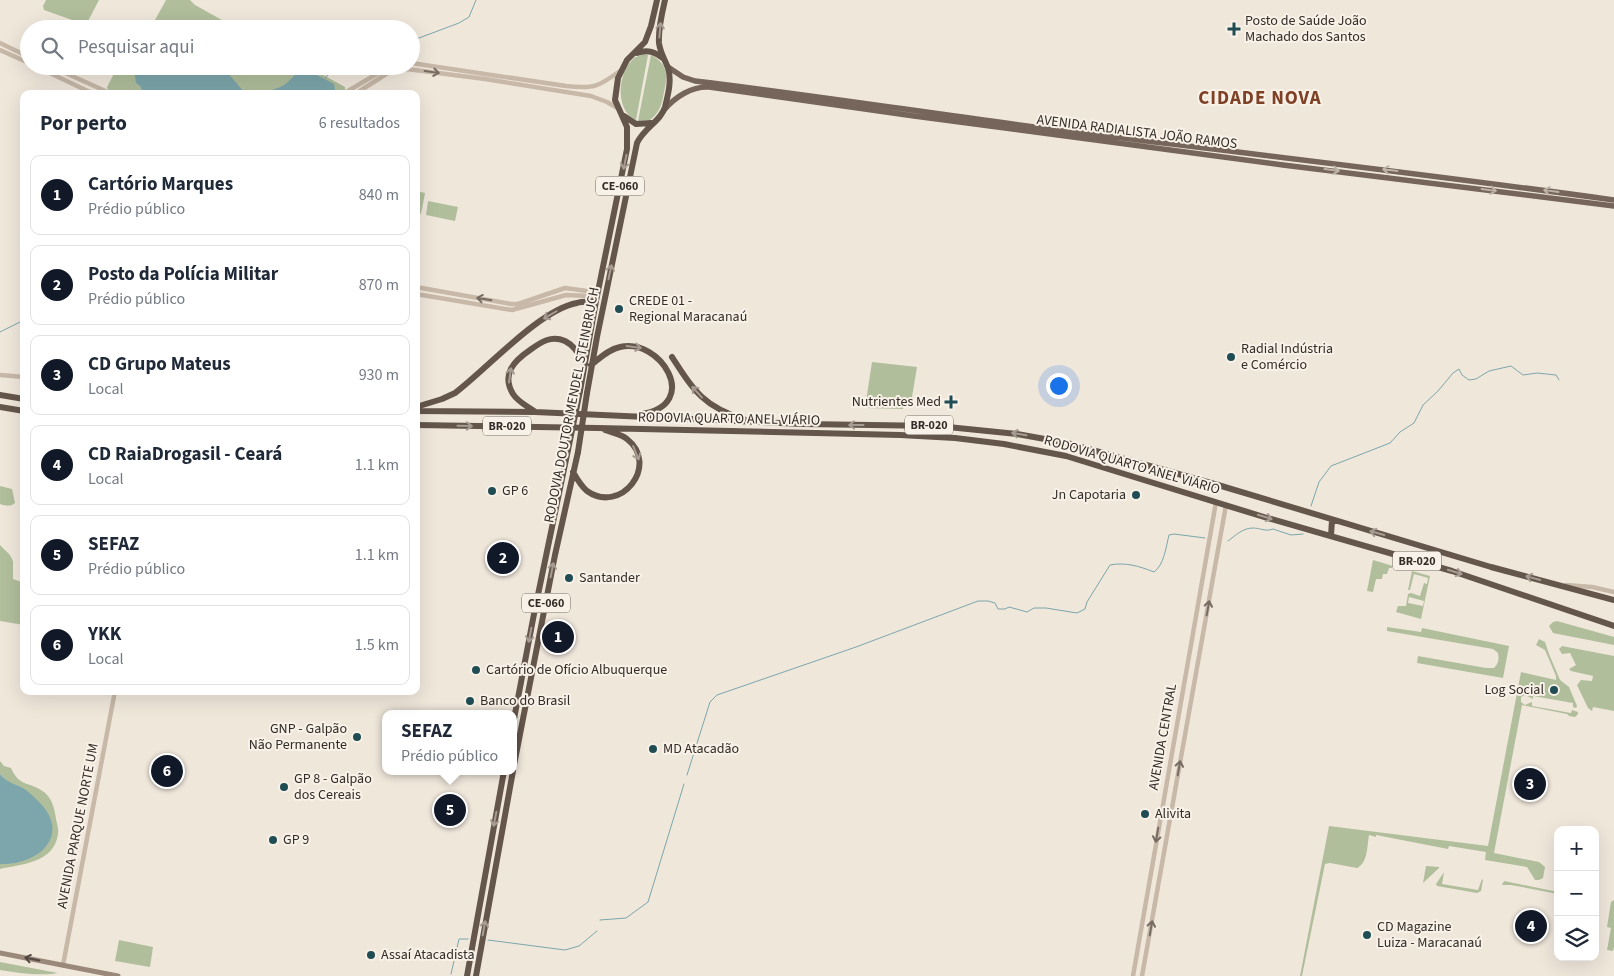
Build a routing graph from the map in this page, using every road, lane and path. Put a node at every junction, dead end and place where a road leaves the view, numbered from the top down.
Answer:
1 (656, 0) edge
2 (665, 0) edge
3 (0, 44) edge
4 (0, 50) edge
5 (20, 53) edge
6 (634, 54) junction
7 (20, 59) edge
8 (666, 63) junction
9 (420, 65) edge
10 (454, 69) junction
11 (622, 70) junction
12 (420, 71) edge
13 (54, 75) edge
14 (70, 75) edge
15 (375, 75) edge
16 (387, 75) edge
17 (451, 75) junction
18 (86, 90) edge
19 (103, 90) edge
20 (350, 90) edge
21 (361, 90) edge
22 (664, 110) junction
23 (621, 112) junction
24 (652, 123) junction
25 (1614, 200) edge
26 (1614, 206) edge
27 (420, 288) edge
28 (599, 290) junction
29 (420, 295) edge
30 (596, 300) junction
31 (672, 357) dead end
32 (588, 365) junction
33 (0, 375) edge
34 (20, 377) edge
35 (583, 392) junction
36 (0, 395) edge
37 (20, 398) edge
38 (0, 407) edge
39 (420, 407) edge
40 (420, 409) edge
41 (20, 411) edge
42 (535, 412) junction
43 (634, 415) junction
44 (754, 422) junction
45 (420, 425) edge
46 (911, 425) junction
47 (597, 428) junction
48 (900, 435) junction
49 (573, 472) junction
50 (1216, 502) junction
51 (1226, 504) junction
52 (1332, 520) junction
53 (1331, 536) junction
54 (1558, 585) junction
55 (1614, 592) edge
56 (1614, 600) edge
57 (1614, 626) edge
58 (114, 695) edge
59 (516, 710) edge
60 (517, 750) edge
61 (503, 775) edge
62 (512, 775) edge
63 (0, 954) edge
64 (63, 965) junction
65 (118, 976) edge
66 (467, 976) edge
67 (476, 976) edge
68 (1133, 976) edge
69 (1142, 976) edge

1 - 6 highway, CE-060
8 -> 2 highway, CE-060
3 - 5 street
4 - 7 street
6 - 8 highway
6 - 11 highway, RODOVIA DOUTOR MENDEL STEINBRUCH / CE-060
8 - 22 highway, RODOVIA DOUTOR MENDEL STEINBRUCH / CE-060
25 -> 8 main road, AVENIDA RADIALISTA JOÃO RAMOS
9 - 10 street
10 - 11 street
10 - 17 street
11 - 23 highway, RODOVIA DOUTOR MENDEL STEINBRUCH / CE-060
12 -> 17 street
13 - 18 street
14 - 19 street
15 - 20 street
21 -> 16 street
17 - 23 street
22 - 24 highway, RODOVIA DOUTOR MENDEL STEINBRUCH / CE-060
22 -> 26 main road, AVENIDA RADIALISTA JOÃO RAMOS
23 - 24 highway
23 -> 28 highway, RODOVIA DOUTOR MENDEL STEINBRUCH / CE-060
32 -> 24 highway, RODOVIA DOUTOR MENDEL STEINBRUCH / CE-060
28 -> 27 street
28 - 30 highway, RODOVIA DOUTOR MENDEL STEINBRUCH / CE-060
29 - 30 street
30 - 32 highway, RODOVIA DOUTOR MENDEL STEINBRUCH / CE-060
30 -> 39 highway
44 -> 31 highway
32 - 35 highway, RODOVIA DOUTOR MENDEL STEINBRUCH / CE-060
42 -> 32 highway
32 -> 43 highway
33 - 34 street
35 - 49 highway, RODOVIA DOUTOR MENDEL STEINBRUCH / CE-060, bridge
35 -> 59 highway, RODOVIA DOUTOR MENDEL STEINBRUCH / CE-060, bridge
36 - 37 highway
38 - 41 highway
40 - 42 highway, RODOVIA QUARTO ANEL VIÁRIO / BR-020
42 - 43 highway, RODOVIA QUARTO ANEL VIÁRIO / BR-020
43 - 44 highway, RODOVIA QUARTO ANEL VIÁRIO / BR-020
46 -> 44 highway, RODOVIA QUARTO ANEL VIÁRIO / BR-020
45 -> 47 highway, RODOVIA QUARTO ANEL VIÁRIO / BR-020
46 - 48 highway
52 -> 46 highway, RODOVIA QUARTO ANEL VIÁRIO / BR-020
47 - 48 highway, RODOVIA QUARTO ANEL VIÁRIO / BR-020
47 -> 49 highway
48 - 50 highway, RODOVIA QUARTO ANEL VIÁRIO / BR-020
60 -> 49 highway, RODOVIA DOUTOR MENDEL STEINBRUCH / CE-060
50 - 51 highway, RODOVIA QUARTO ANEL VIÁRIO / BR-020
50 -> 68 street, AVENIDA CENTRAL
51 -> 53 highway, RODOVIA QUARTO ANEL VIÁRIO / BR-020
69 -> 51 street, AVENIDA CENTRAL
52 - 53 highway
54 -> 52 highway, RODOVIA QUARTO ANEL VIÁRIO / BR-020
53 -> 57 highway, RODOVIA QUARTO ANEL VIÁRIO / BR-020
54 - 55 street
54 - 56 highway, RODOVIA QUARTO ANEL VIÁRIO / BR-020
58 - 64 street, AVENIDA PARQUE NORTE UM
61 -> 66 highway
67 -> 62 highway
64 -> 63 main road
64 - 65 main road

